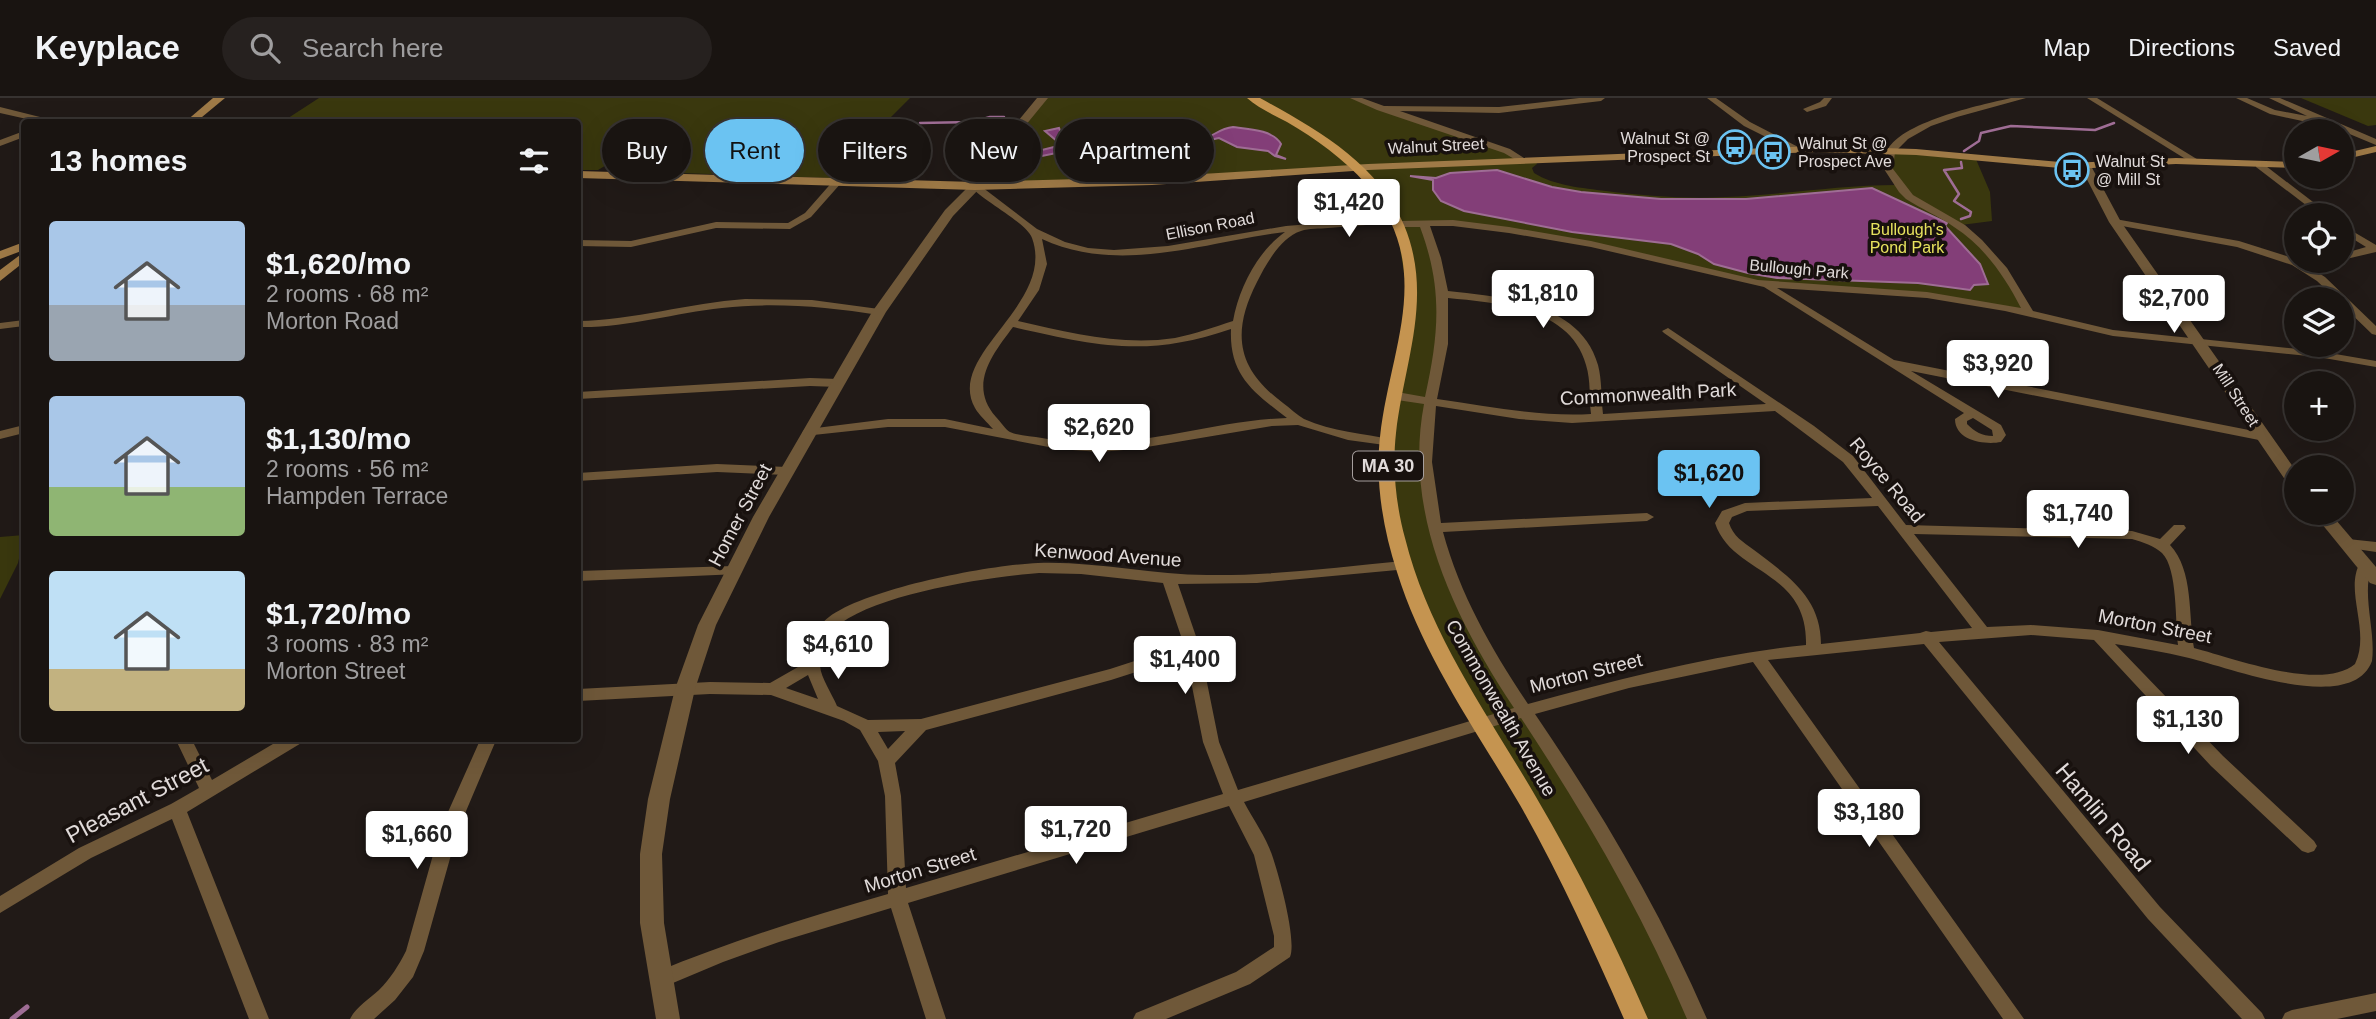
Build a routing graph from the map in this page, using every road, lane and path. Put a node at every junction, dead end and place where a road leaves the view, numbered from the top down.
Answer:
1 (220, 98) edge
2 (1043, 98) edge
3 (1252, 98) edge
4 (1354, 98) edge
5 (1601, 98) edge
6 (1711, 98) edge
7 (1828, 98) edge
8 (2022, 98) edge
9 (2091, 98) edge
10 (2240, 98) edge
11 (2273, 98) edge
12 (1380, 108) junction
13 (1807, 109) dead end
14 (0, 110) edge
15 (37, 119) edge
16 (194, 119) edge
17 (2309, 119) edge
18 (2318, 119) edge
19 (2354, 134) edge
20 (21, 135) edge
21 (0, 143) edge
22 (2374, 147) edge
23 (1797, 149) junction
24 (1893, 150) junction
25 (2354, 153) edge
26 (1521, 160) junction
27 (2195, 161) junction
28 (2284, 164) edge
29 (2259, 165) junction
30 (2086, 166) junction
31 (1357, 167) junction
32 (581, 175) edge
33 (818, 181) edge
34 (837, 182) joint
35 (975, 186) junction
36 (2309, 203) edge
37 (1395, 222) junction
38 (2115, 222) junction
39 (1424, 223) junction
40 (1300, 227) junction
41 (1035, 232) junction
42 (2354, 236) edge
43 (581, 243) edge
44 (21, 247) edge
45 (2375, 249) edge
46 (2354, 254) edge
47 (21, 256) edge
48 (0, 257) edge
49 (21, 259) edge
50 (2284, 259) edge
51 (21, 269) edge
52 (2311, 273) edge
53 (0, 278) edge
54 (1765, 285) junction
55 (1444, 294) junction
56 (879, 312) junction
57 (2029, 314) junction
58 (21, 323) edge
59 (1010, 323) junction
60 (1237, 323) junction
61 (581, 324) edge
62 (0, 326) edge
63 (1668, 331) dead end
64 (2376, 332) edge
65 (2201, 342) junction
66 (1890, 363) junction
67 (2376, 364) edge
68 (838, 383) junction
69 (581, 396) edge
70 (1397, 396) junction
71 (1430, 401) junction
72 (1777, 407) junction
73 (1972, 414) dead end
74 (1597, 418) junction
75 (1299, 421) junction
76 (21, 430) edge
77 (808, 433) junction
78 (1004, 433) junction
79 (0, 435) edge
80 (2264, 437) junction
81 (1388, 443) junction
82 (2284, 466) edge
83 (787, 471) junction
84 (581, 477) edge
85 (1882, 502) junction
86 (1647, 517) dead end
87 (2331, 525) edge
88 (1435, 528) junction
89 (2179, 528) dead end
90 (1903, 529) junction
91 (2348, 544) junction
92 (2162, 545) junction
93 (2376, 547) edge
94 (1404, 566) junction
95 (734, 572) junction
96 (2370, 572) edge
97 (581, 576) edge
98 (1169, 579) junction
99 (1983, 632) junction
100 (2098, 635) junction
101 (1926, 636) junction
102 (1192, 648) junction
103 (1813, 649) junction
104 (2187, 652) junction
105 (1757, 656) junction
106 (813, 666) junction
107 (772, 689) junction
108 (685, 690) junction
109 (581, 695) edge
110 (830, 709) junction
111 (1524, 710) junction
112 (921, 725) junction
113 (1482, 725) junction
114 (866, 726) junction
115 (185, 742) edge
116 (290, 742) edge
117 (487, 742) edge
118 (886, 761) junction
119 (208, 789) junction
120 (1234, 800) junction
121 (177, 809) junction
122 (2308, 846) dead end
123 (897, 899) junction
124 (0, 905) edge
125 (661, 979) junction
126 (2376, 1002) edge
127 (259, 1019) edge
128 (360, 1019) edge
129 (668, 1019) edge
130 (936, 1019) edge
131 (1143, 1019) edge
132 (1636, 1019) edge
133 (1697, 1019) edge
134 (2014, 1019) edge
135 (2255, 1019) edge
136 (2292, 1019) edge

1 - 16 main road
2 - 35 street, Homer Street
3 - 31 main road, Commonwealth Avenue / MA 30
4 - 12 street
5 - 12 street
6 - 23 street
7 - 13 street
8 - 24 street
9 - 27 street
10 - 17 street
11 - 18 street
12 - 26 street
14 - 15 street
19 - 22 street
20 - 21 street
22 - 25 main road
23 - 24 main road, Walnut Street
23 - 26 main road, Walnut Street
24 - 30 main road, Walnut Street
24 - 57 street
26 - 31 main road, Walnut Street
27 - 29 main road, Walnut Street
27 - 30 main road, Walnut Street
28 - 29 main road, Walnut Street
29 - 36 street
30 - 38 street, Mill Street
31 - 35 main road, Walnut Street
31 - 37 main road, Commonwealth Avenue / MA 30
32 - 33 main road, Walnut Street
34 - 35 main road, Walnut Street
34 - 43 street
35 - 41 street, Ellison Road
35 - 56 street, Homer Street
37 - 39 street, Bullough Park
37 - 40 street, Ellison Road
37 - 70 main road, Commonwealth Avenue / MA 30
38 - 50 street
38 - 65 street, Mill Street
39 - 54 street, Bullough Park
39 - 55 street, Commonwealth Avenue
40 - 41 street, Ellison Road
40 - 60 street
41 - 59 street
42 - 45 street
44 - 48 main road
45 - 46 street
47 - 48 main road
49 - 53 main road
51 - 53 main road
52 - 64 street
54 - 57 street, Bullough Park
54 - 66 street
55 - 71 street, Commonwealth Avenue
55 - 74 street
56 - 61 street
56 - 68 street, Homer Street
57 - 65 street, Bullough Park
58 - 62 street
59 - 60 street
59 - 78 street
60 - 75 street
63 - 72 street, Royce Road
65 - 67 street, Bullough Park
65 - 80 street, Mill Street
66 - 73 street
66 - 80 street
68 - 69 street
68 - 77 street, Homer Street
70 - 71 street, Commonwealth Park
70 - 81 main road, Commonwealth Avenue / MA 30
71 - 74 street, Commonwealth Park
71 - 88 street, Commonwealth Avenue
72 - 74 street, Commonwealth Park
72 - 85 street, Royce Road
75 - 78 street
75 - 81 street
76 - 79 street
77 - 78 street
77 - 83 street, Homer Street
80 - 82 street, Mill Street
81 - 94 main road, Commonwealth Avenue / MA 30
83 - 84 street
83 - 95 street, Homer Street
85 - 90 street, Royce Road
85 - 103 street
86 - 88 street
87 - 91 street
88 - 111 street, Commonwealth Avenue
89 - 92 street
90 - 92 street
90 - 99 street, Royce Road
91 - 93 street
91 - 96 street
92 - 104 street
94 - 98 street, Kenwood Avenue
94 - 113 main road, Commonwealth Avenue / MA 30
95 - 97 street
95 - 108 street, Homer Street
96 - 104 street, Morton Street
98 - 102 street
98 - 106 street, Kenwood Avenue
99 - 100 street, Morton Street
99 - 101 street, Morton Street
100 - 104 street, Morton Street
100 - 122 street
101 - 103 street, Morton Street
101 - 135 street, Hamlin Road
102 - 112 street
102 - 120 street
103 - 105 street, Morton Street
105 - 111 street, Morton Street
105 - 134 street
106 - 107 street
106 - 110 street
107 - 108 street
107 - 110 street
108 - 109 street
108 - 125 street, Homer Street
110 - 114 street
111 - 113 street, Morton Street
111 - 133 street, Commonwealth Avenue
112 - 114 street
112 - 118 street
113 - 120 street, Morton Street
113 - 132 main road, Commonwealth Avenue / MA 30
114 - 118 street
115 - 119 street
116 - 119 street, Pleasant Street
117 - 128 street
118 - 123 street
119 - 121 street, Pleasant Street
120 - 123 street, Morton Street
120 - 131 street
121 - 124 street, Pleasant Street
121 - 127 street
123 - 125 street, Morton Street
123 - 130 street
125 - 129 street, Homer Street
126 - 136 street

